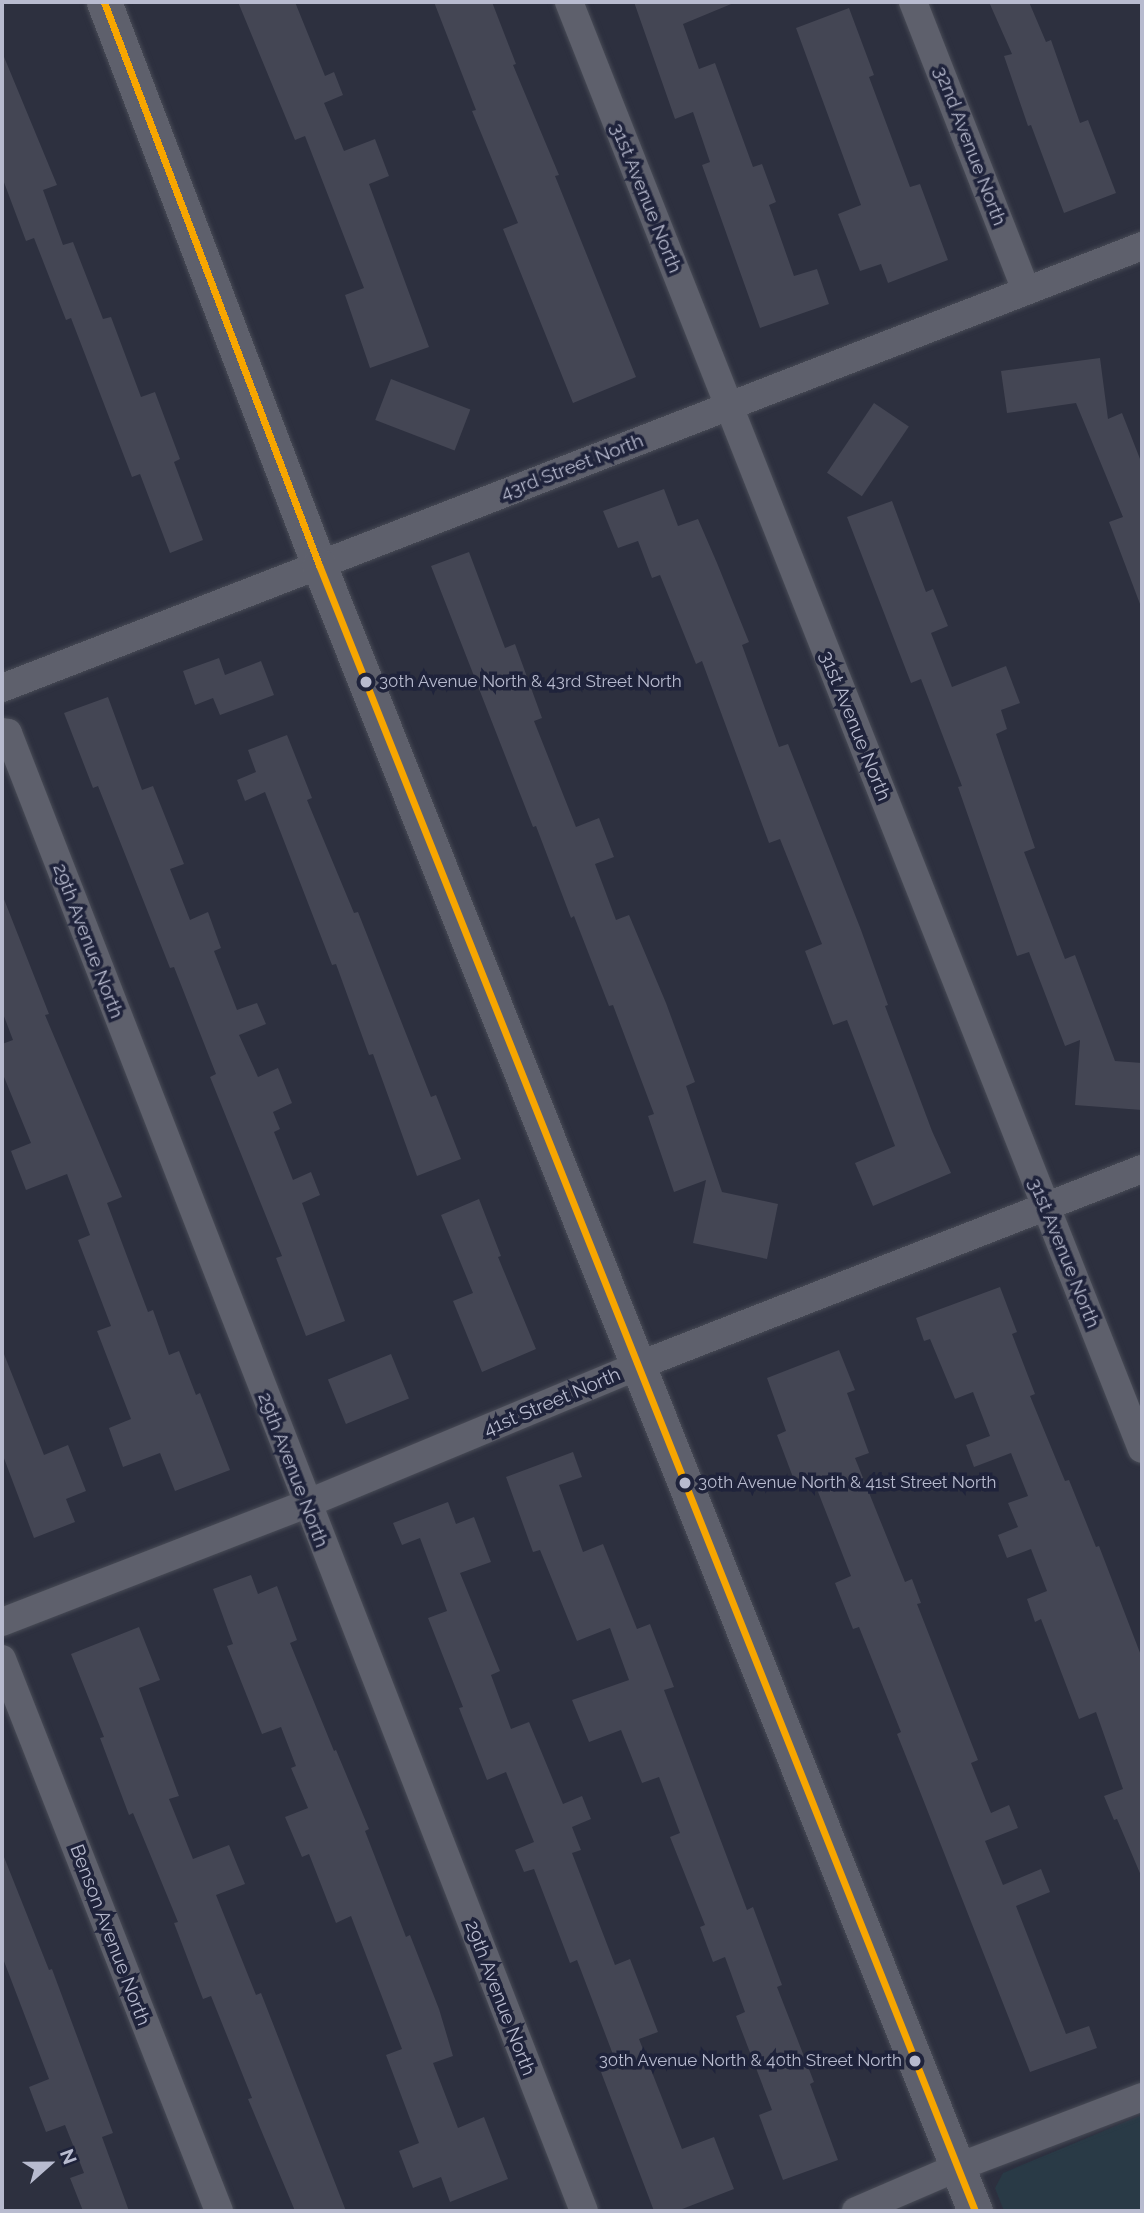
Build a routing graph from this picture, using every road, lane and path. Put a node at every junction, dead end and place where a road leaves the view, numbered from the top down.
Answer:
1 (104, 2) edge
2 (569, 2) edge
3 (914, 2) edge
4 (1139, 256) edge
5 (1027, 290) junction
6 (728, 406) junction
7 (319, 565) junction
8 (2, 688) edge
9 (2, 732) edge
10 (1142, 1169) edge
11 (1046, 1207) junction
12 (640, 1366) junction
13 (1142, 1449) edge
14 (306, 1504) junction
15 (2, 1622) edge
16 (2, 1659) edge
17 (1142, 2097) edge
18 (958, 2167) junction
19 (219, 2211) edge
20 (584, 2211) edge
21 (856, 2211) edge
22 (975, 2211) edge

1 - 7 street
2 - 6 street, 31st Avenue North
3 - 5 street, 32nd Avenue North
4 - 5 street, 43rd Street North
5 - 6 street, 43rd Street North
6 - 7 street, 43rd Street North
6 - 11 street, 31st Avenue North
7 - 8 street, 43rd Street North
7 - 12 street
9 - 14 street, 29th Avenue North
10 - 11 street, 41st Street North
11 - 12 street, 41st Street North
11 - 13 street, 31st Avenue North
12 - 14 street, 41st Street North
12 - 18 street
14 - 15 street, 41st Street North
14 - 20 street, 29th Avenue North
16 - 19 street, Benson Avenue North
17 - 18 street
18 - 21 street
18 - 22 street

